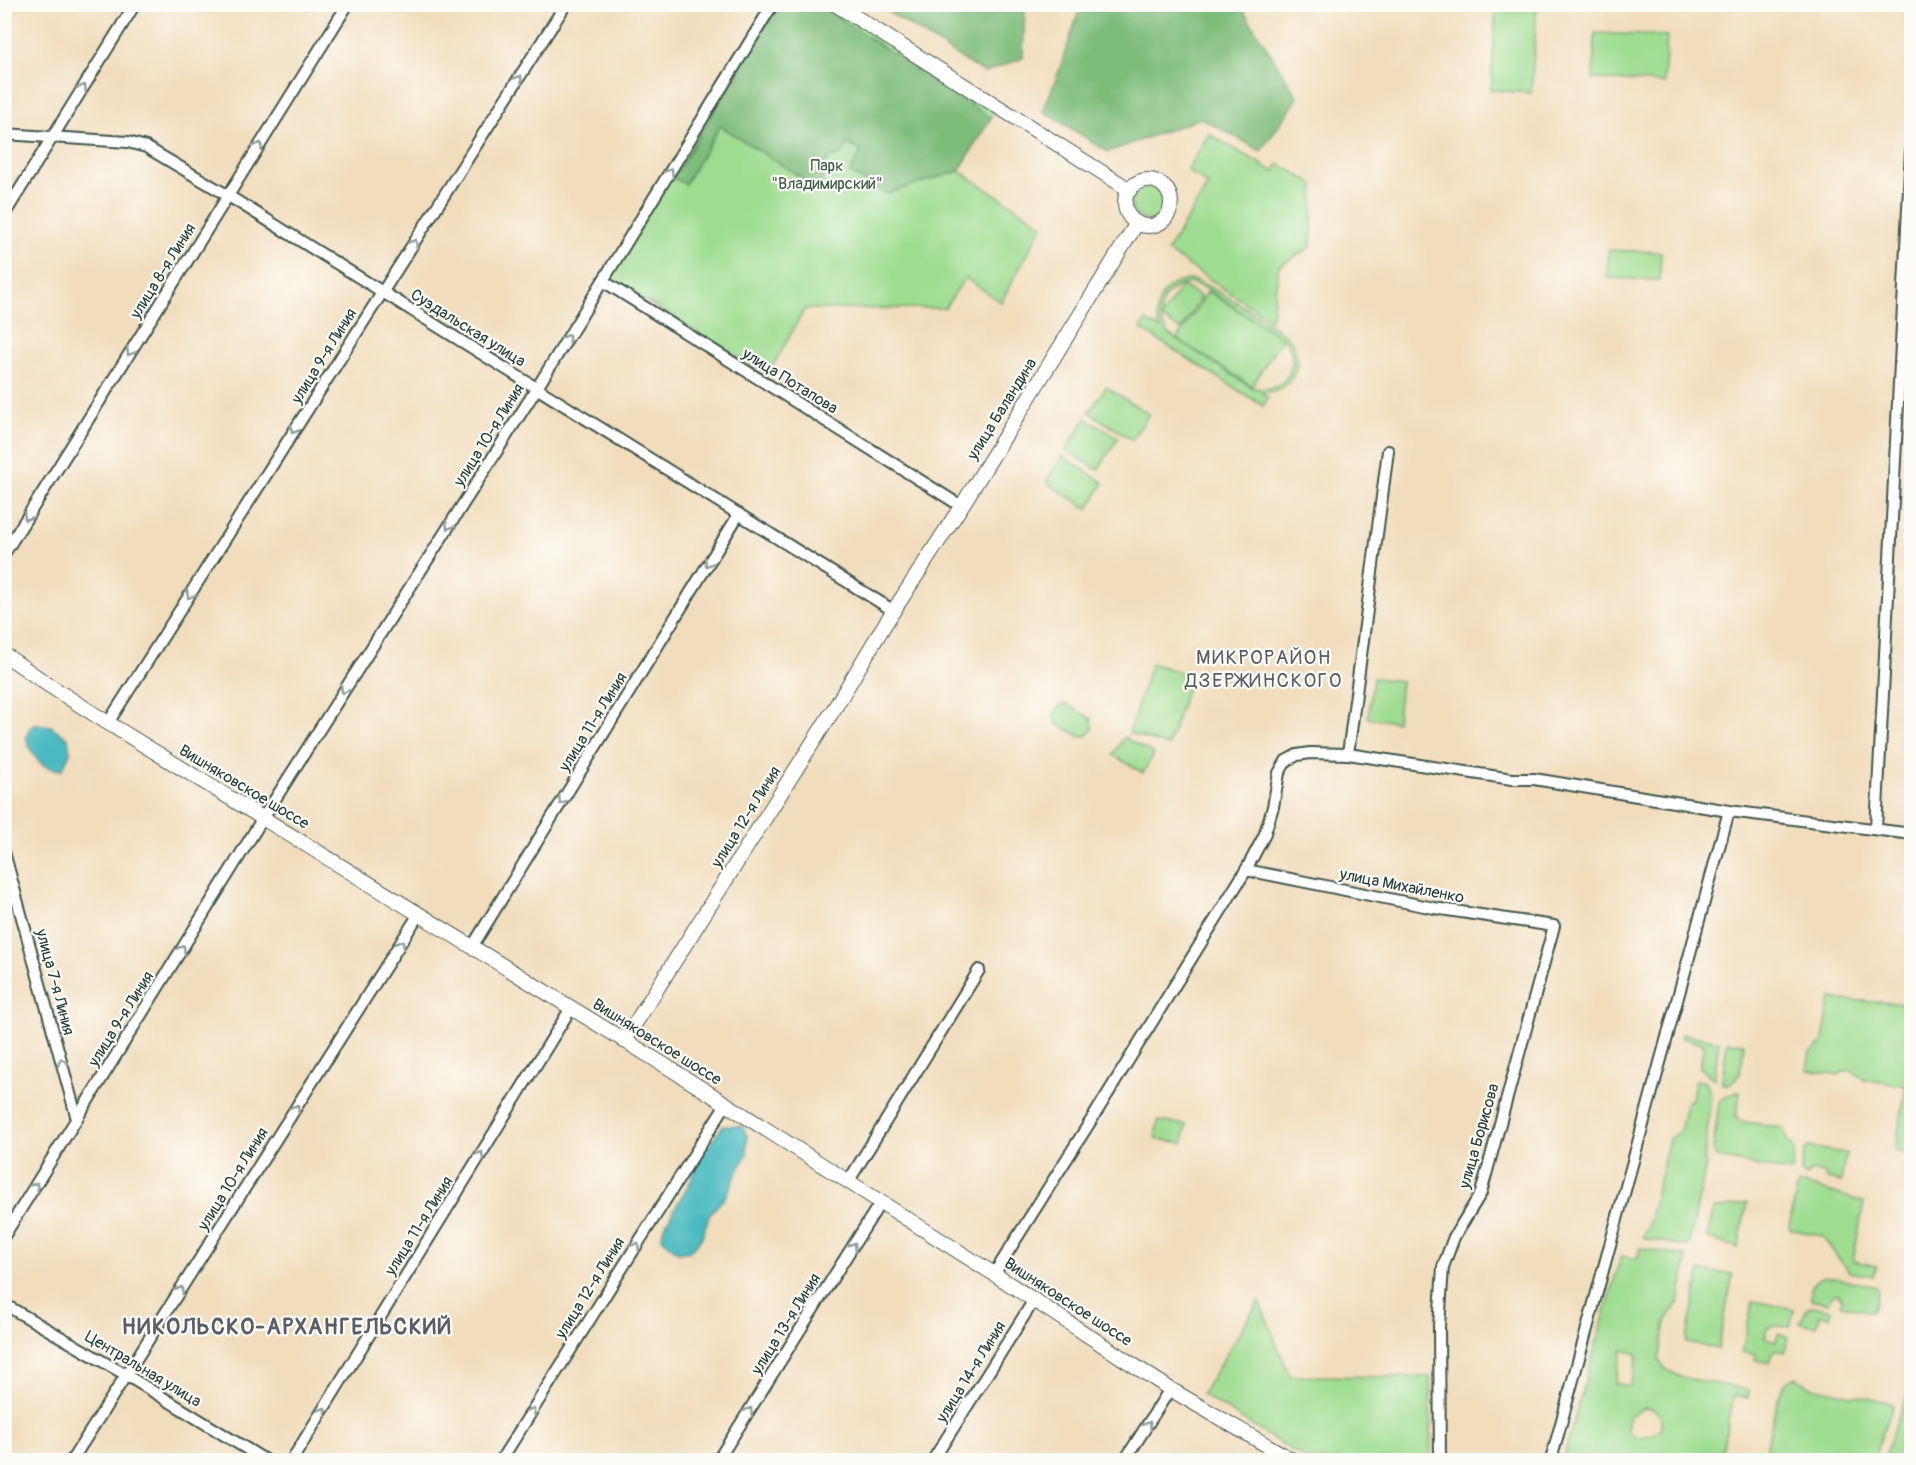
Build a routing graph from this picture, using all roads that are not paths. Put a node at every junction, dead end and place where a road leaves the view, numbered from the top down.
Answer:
1 (135, 4) edge
2 (348, 4) edge
3 (566, 4) edge
4 (773, 4) edge
5 (836, 4) edge
6 (1911, 131) edge
7 (4, 134) edge
8 (52, 137) junction
9 (1130, 190) junction
10 (227, 195) junction
11 (4, 215) edge
12 (1137, 223) junction
13 (603, 281) junction
14 (382, 292) junction
15 (537, 388) junction
16 (1388, 451) dead end
17 (961, 506) junction
18 (739, 513) junction
19 (4, 554) edge
20 (894, 611) junction
21 (4, 654) edge
22 (108, 723) junction
23 (1348, 754) junction
24 (1729, 811) junction
25 (263, 818) junction
26 (1876, 829) junction
27 (1911, 834) edge
28 (4, 852) edge
29 (1246, 870) junction
30 (419, 914) junction
31 (1554, 926) joint
32 (472, 946) junction
33 (979, 970) dead end
34 (571, 1008) junction
35 (624, 1041) junction
36 (726, 1104) junction
37 (77, 1119) junction
38 (848, 1182) junction
39 (880, 1203) junction
40 (4, 1236) edge
41 (994, 1274) junction
42 (1034, 1300) junction
43 (4, 1304) edge
44 (126, 1375) junction
45 (1170, 1389) junction
46 (72, 1461) edge
47 (265, 1461) edge
48 (292, 1461) edge
49 (501, 1461) edge
50 (718, 1461) edge
51 (933, 1461) edge
52 (1125, 1461) edge
53 (1292, 1461) edge
54 (1440, 1461) edge
55 (1551, 1461) edge

8 -> 1 street
10 -> 2 street, улица 8-я Линия
14 -> 3 street, улица 9-я Линия
13 -> 4 street, улица 10-я Линия
5 - 9 street
6 - 26 street
7 - 8 street, Суздальская улица
8 - 10 street, Суздальская улица
8 - 11 street
9 - 12 street
9 - 12 street
10 - 14 street, Суздальская улица
10 -> 19 street, улица 8-я Линия
12 - 17 street, улица Баландина
15 -> 13 street, улица 10-я Линия
13 - 17 street, улица Потапова
14 - 15 street, Суздальская улица
14 -> 22 street, улица 9-я Линия
15 - 18 street, Суздальская улица
15 -> 25 street, улица 10-я Линия
16 - 23 street
17 - 20 street, улица Баландина
18 - 20 street, Суздальская улица
18 -> 32 street, улица 11-я Линия
20 - 35 street, улица 12-я Линия
21 - 22 street, Вишняковское шоссе
22 - 25 street, Вишняковское шоссе
23 - 24 street
23 - 29 street
24 - 26 street
24 - 55 street
25 - 30 street, Вишняковское шоссе
37 -> 25 street, улица 9-я Линия
26 - 27 street
37 -> 28 street, улица 7-я Линия
29 - 31 street, улица Михайленко
29 - 41 street
30 - 32 street, Вишняковское шоссе
44 -> 30 street, улица 10-я Линия
31 - 54 street, улица Борисова
32 - 34 street, Вишняковское шоссе
33 - 38 street
34 - 35 street, Вишняковское шоссе
48 -> 34 street, улица 11-я Линия
35 - 36 street, Вишняковское шоссе
36 - 38 street, Вишняковское шоссе
49 -> 36 street, улица 12-я Линия
40 -> 37 street, улица 9-я Линия
38 - 39 street, Вишняковское шоссе
39 - 41 street, Вишняковское шоссе
50 -> 39 street, улица 13-я Линия
41 - 42 street, Вишняковское шоссе
42 - 45 street, Вишняковское шоссе
42 - 51 street, улица 14-я Линия
43 - 44 street, Центральная улица
44 - 46 street, улица 10-я Линия
44 - 47 street, Центральная улица
52 -> 45 street
45 - 53 street, Вишняковское шоссе

